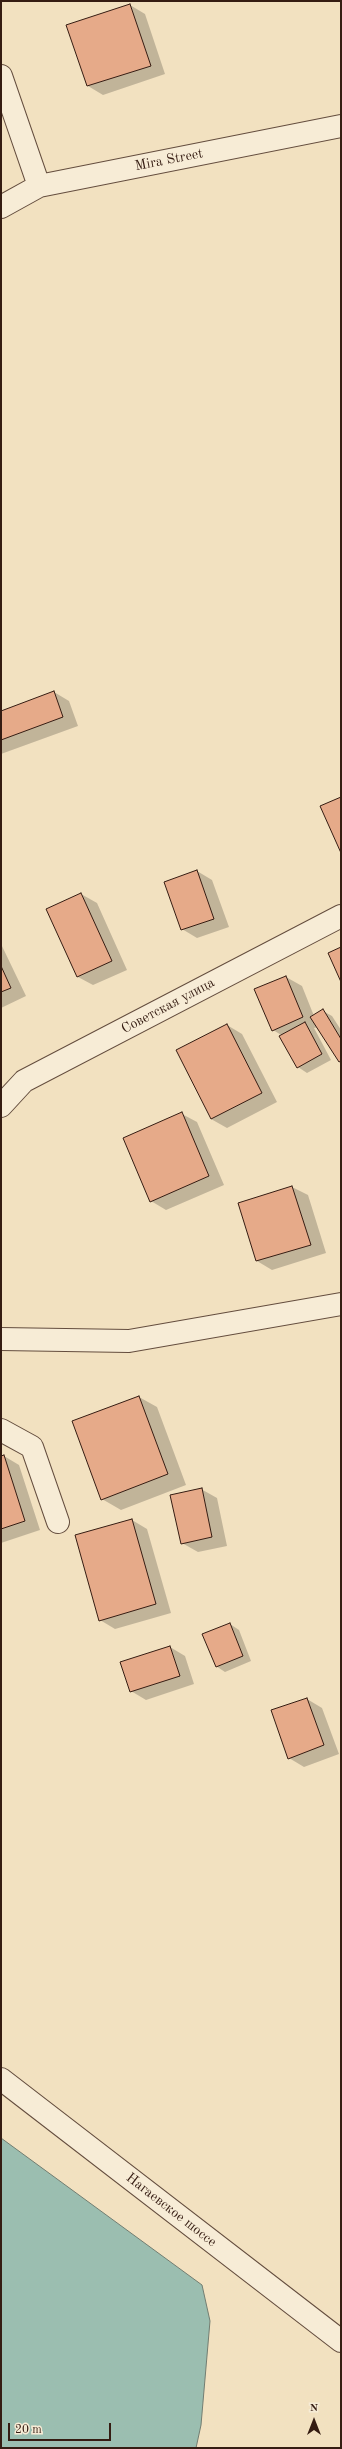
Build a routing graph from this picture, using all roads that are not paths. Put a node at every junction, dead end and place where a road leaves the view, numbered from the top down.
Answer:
1 (1, 76) edge
2 (341, 126) edge
3 (39, 186) junction
4 (1, 207) edge
5 (341, 916) edge
6 (1, 1106) edge
7 (341, 1304) edge
8 (1, 1339) edge
9 (1, 1430) edge
10 (58, 1522) dead end
11 (1, 2079) edge
12 (341, 2342) edge

1 - 3 street
2 - 3 street, Mira Street
3 - 4 street, Mira Street
5 - 6 street, Советская улица
7 - 8 street
9 - 10 street
11 - 12 street, Нагаевское шоссе

